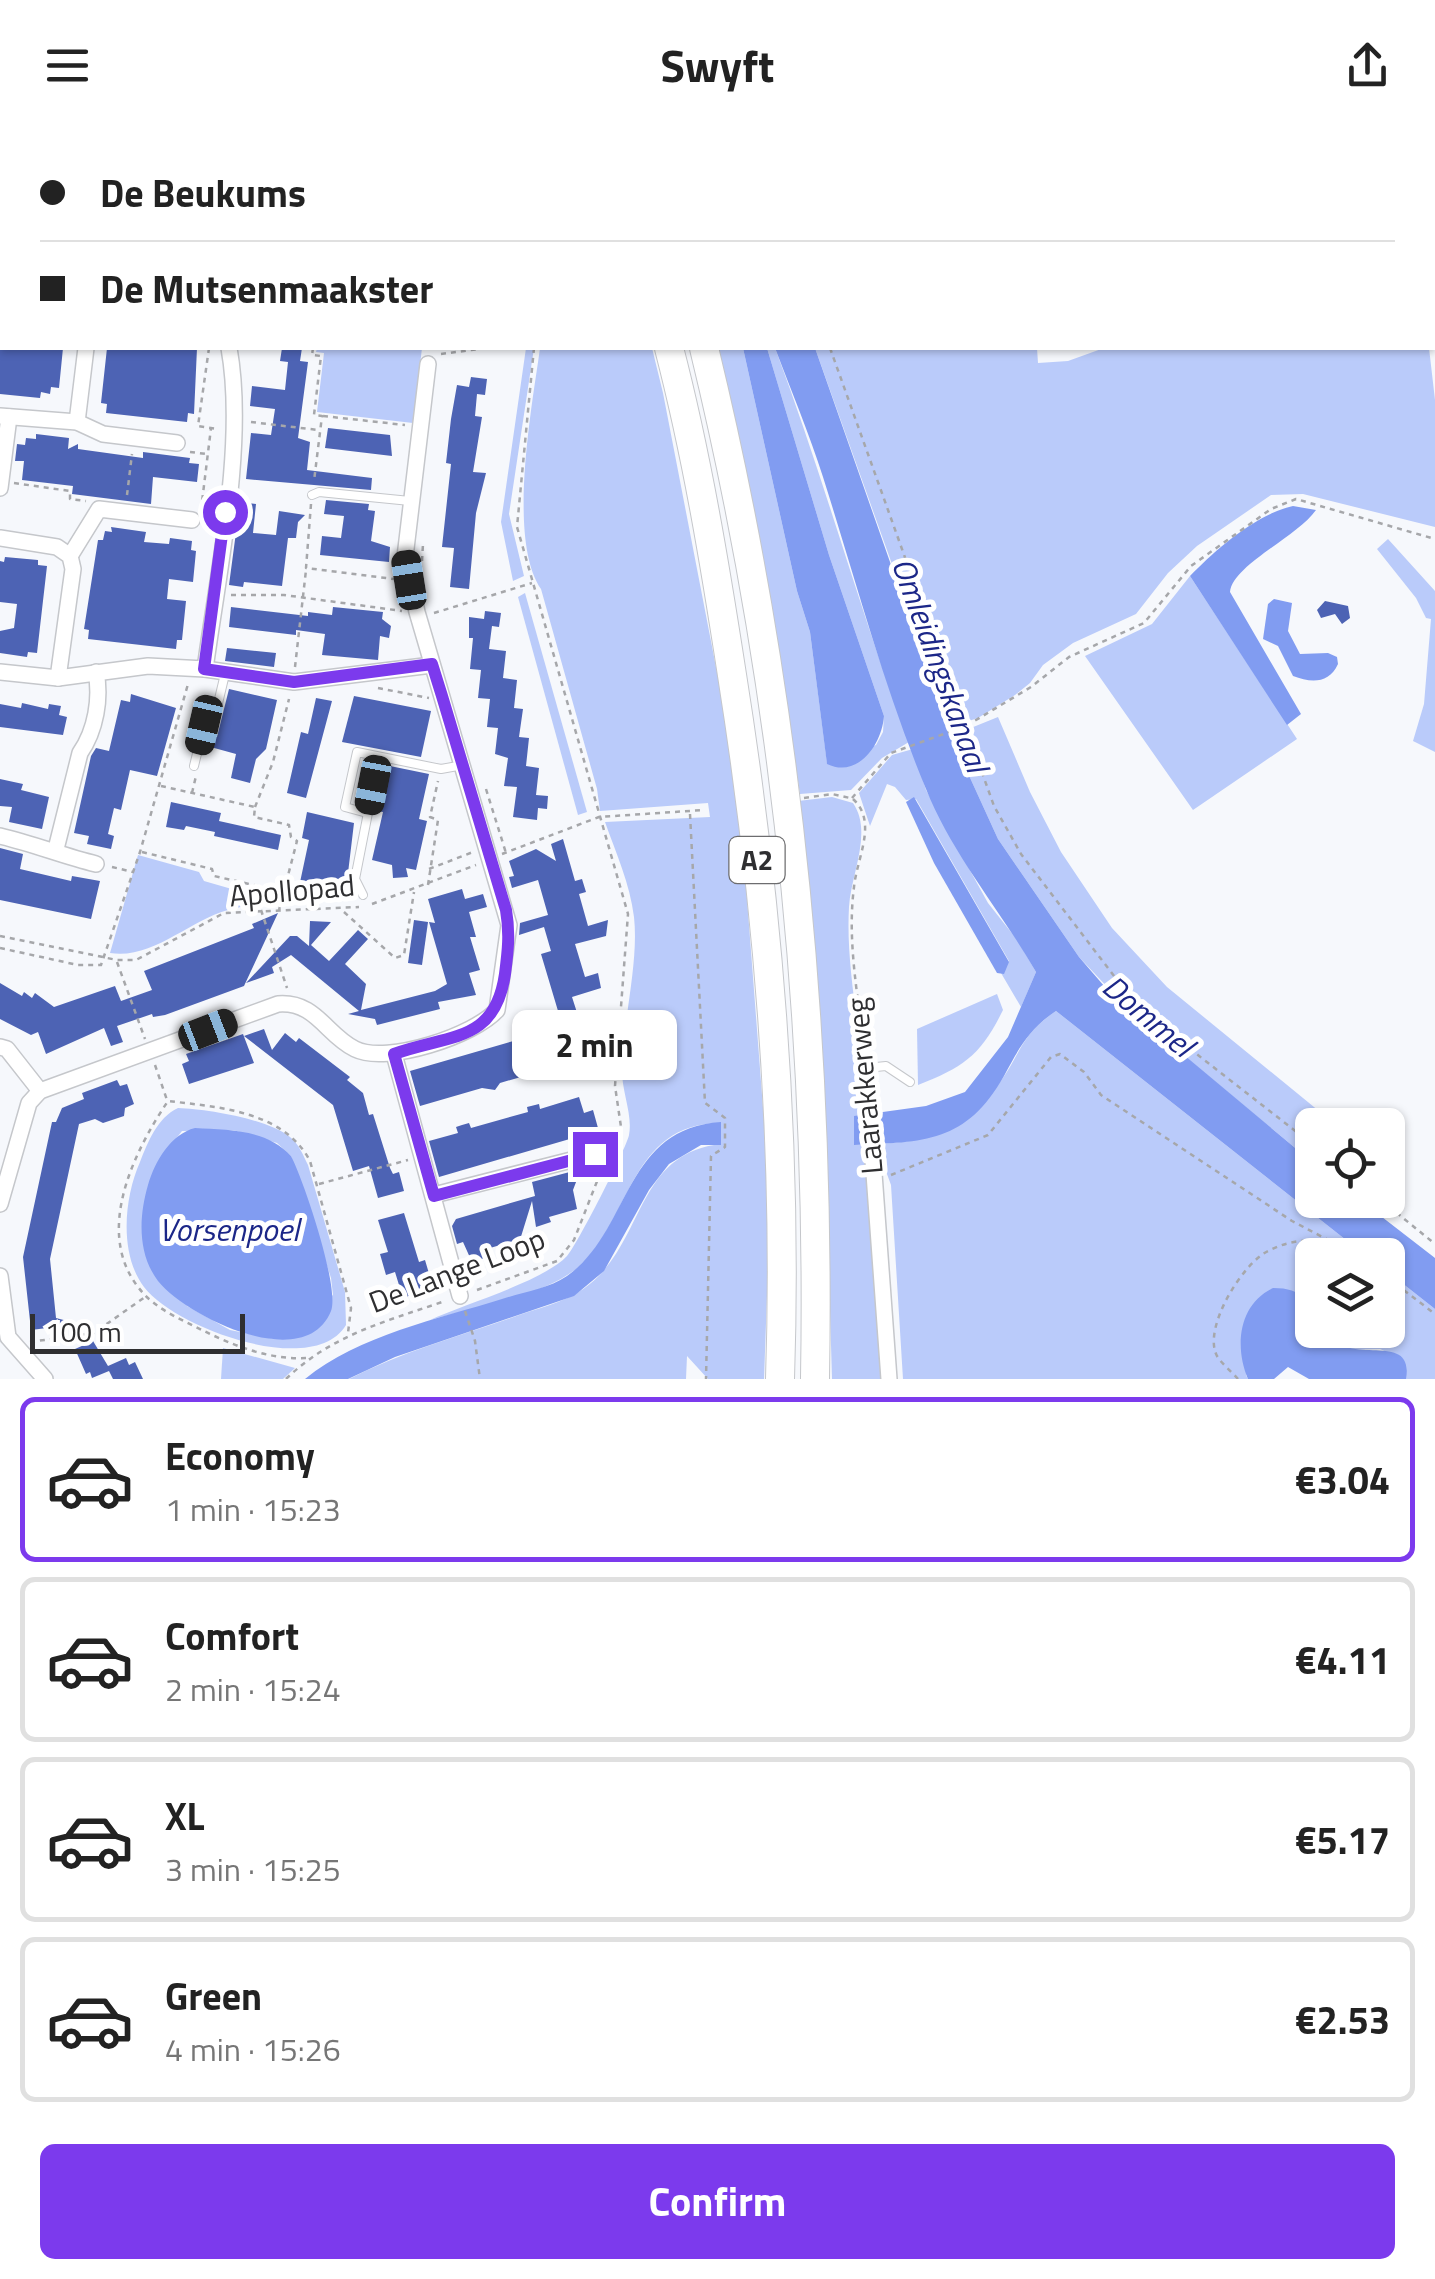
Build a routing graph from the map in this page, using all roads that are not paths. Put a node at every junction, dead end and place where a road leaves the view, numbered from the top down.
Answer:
1 (86, 350) edge
2 (230, 350) edge
3 (669, 350) edge
4 (704, 350) edge
5 (431, 359) road end
6 (4, 416) edge
7 (77, 422) junction
8 (177, 442) dead end
9 (0, 484) edge
10 (312, 495) dead end
11 (410, 501) junction
12 (192, 520) road end
13 (0, 538) edge
14 (70, 556) junction
15 (432, 664) junction
16 (198, 669) junction
17 (0, 672) edge
18 (96, 672) junction
19 (225, 674) junction
20 (58, 678) junction
21 (379, 756) junction
22 (463, 765) junction
23 (194, 766) road end
24 (368, 813) junction
25 (0, 836) edge
26 (56, 849) junction
27 (96, 864) road end
28 (363, 895) dead end
29 (0, 1048) edge
30 (394, 1054) junction
31 (866, 1066) joint
32 (910, 1082) dead end
33 (40, 1091) junction
34 (595, 1154) dead end
35 (434, 1196) junction
36 (0, 1204) edge
37 (0, 1276) edge
38 (460, 1298) road end
39 (45, 1379) edge
40 (780, 1379) edge
41 (815, 1379) edge
42 (889, 1379) edge

1 - 7 street
2 - 16 street
3 - 40 highway, A2
4 - 41 highway, A2
5 - 11 street
6 - 7 street
6 - 9 street
7 - 8 street
10 - 11 lane
11 - 15 street
12 - 14 street
13 - 14 street
14 - 20 street
15 - 19 street
15 - 22 street
16 - 18 street
16 - 19 street
17 - 20 street
18 - 20 street
18 - 26 street
19 - 23 lane
21 - 22 lane
21 - 24 lane
21 - 24 lane
22 - 30 street
24 - 28 lane
25 - 26 street
26 - 27 street
29 - 33 street
30 - 33 street
30 - 35 street
31 - 32 lane
31 - 42 street, Laarakkerweg
33 - 36 street
34 - 35 street
35 - 38 street
37 - 39 street

